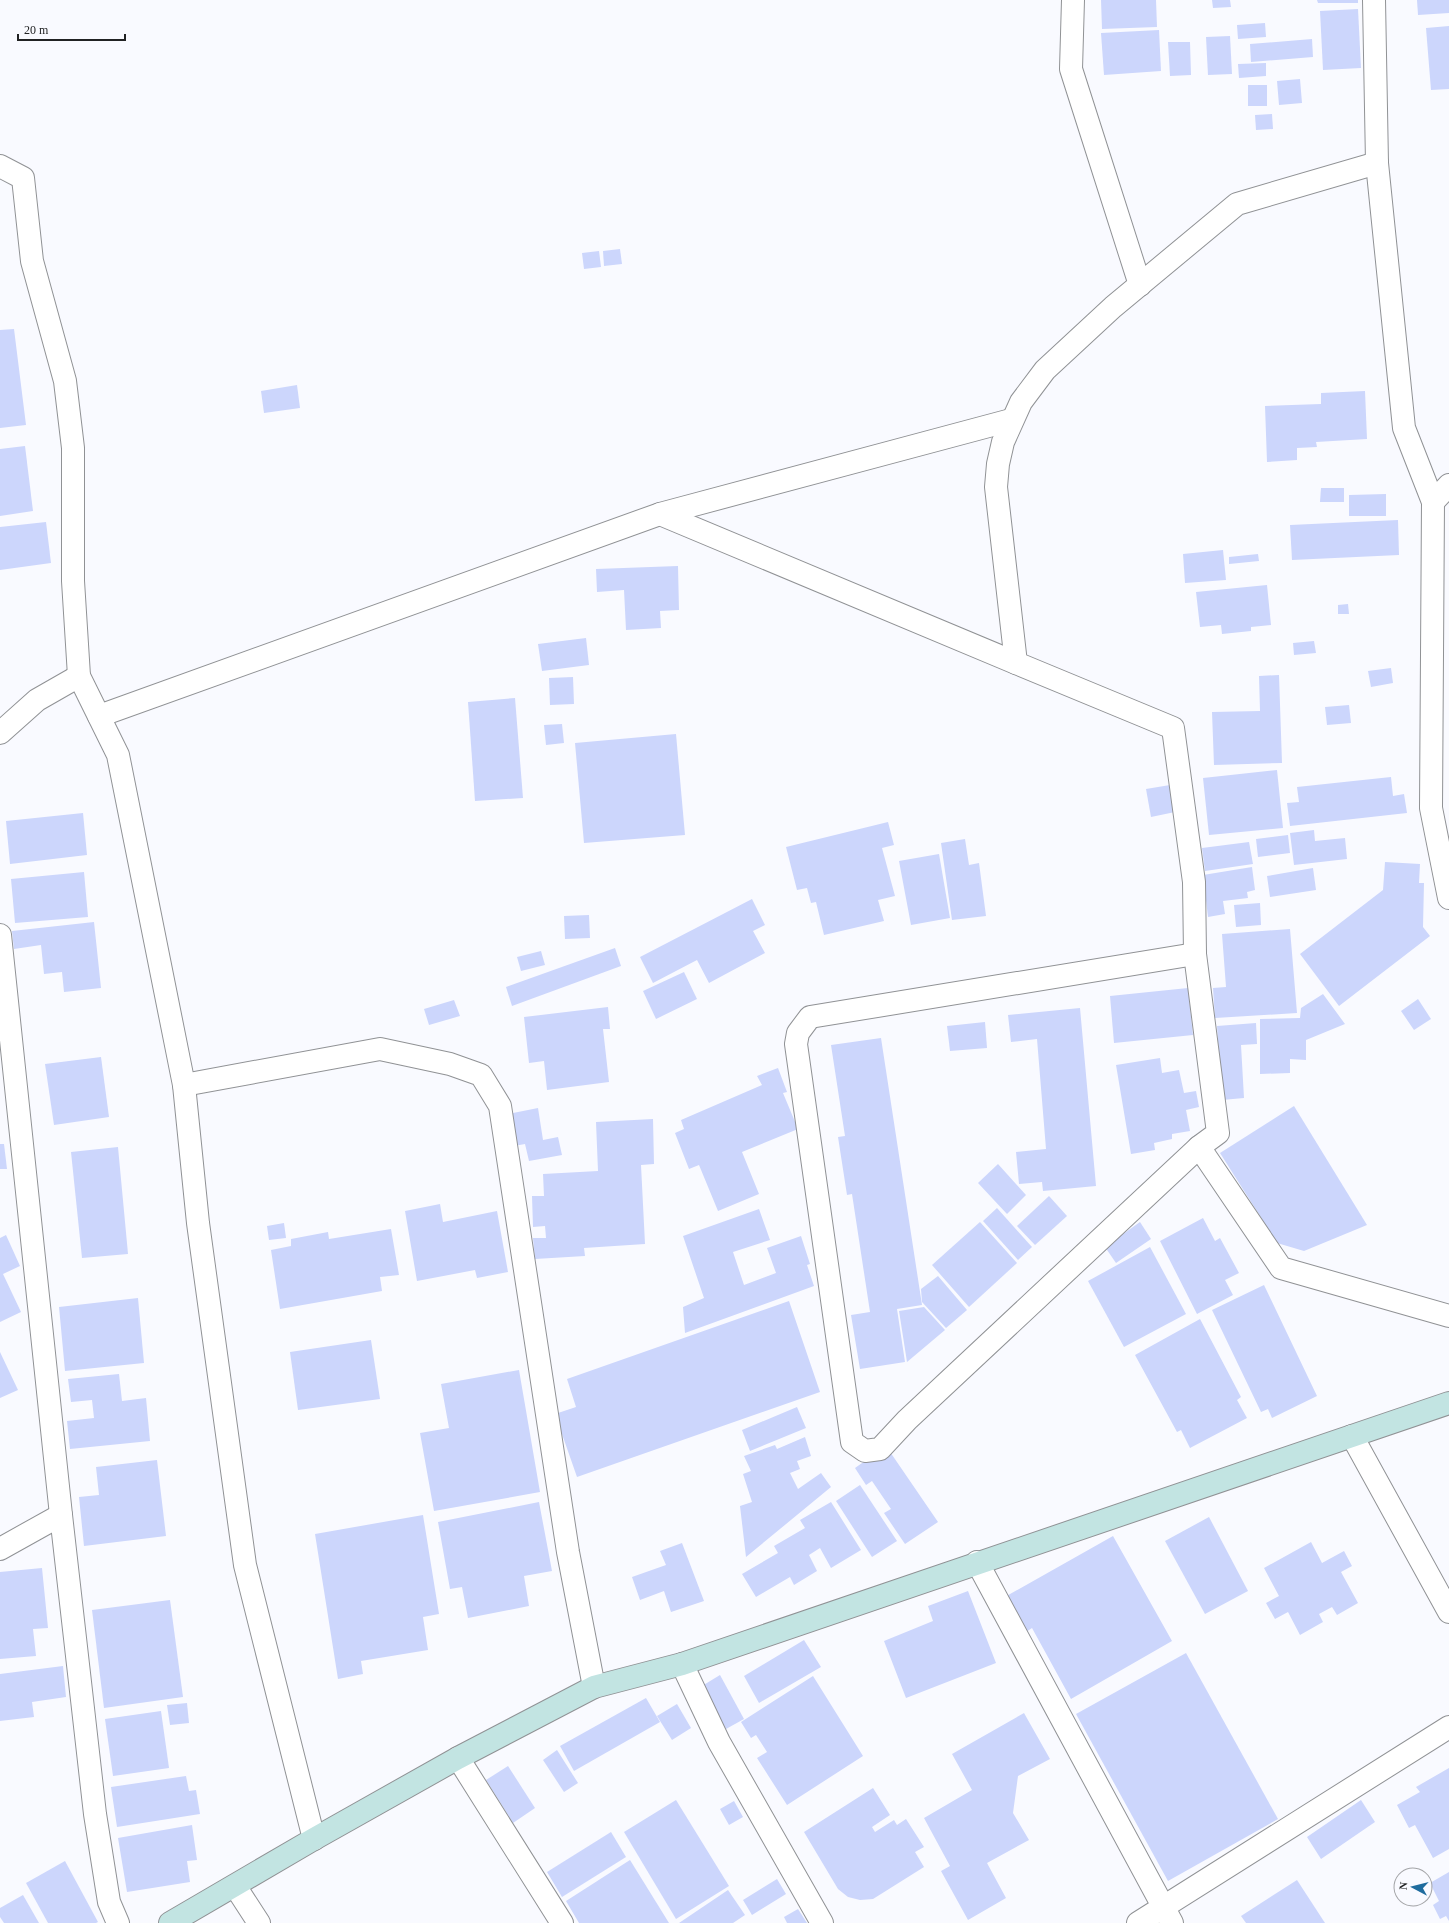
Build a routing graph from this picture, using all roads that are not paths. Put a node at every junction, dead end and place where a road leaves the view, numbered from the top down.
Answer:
1 (1073, 0) edge
2 (1374, 0) edge
3 (1378, 163) junction
4 (0, 166) edge
5 (1140, 285) junction
6 (1011, 420) junction
7 (1449, 485) edge
8 (1433, 502) junction
9 (660, 514) junction
10 (1016, 663) junction
11 (79, 676) junction
12 (99, 716) junction
13 (0, 733) edge
14 (1449, 898) edge
15 (0, 936) edge
16 (1195, 954) junction
17 (184, 1085) junction
18 (1199, 1147) junction
19 (1449, 1316) edge
20 (1449, 1403) edge
21 (1352, 1436) junction
22 (61, 1515) junction
23 (0, 1549) edge
24 (976, 1562) junction
25 (1449, 1612) edge
26 (682, 1664) junction
27 (594, 1687) junction
28 (1449, 1727) edge
29 (458, 1758) junction
30 (314, 1839) junction
31 (235, 1886) junction
32 (1167, 1915) edge
33 (118, 1923) edge
34 (170, 1923) edge
35 (259, 1923) edge
36 (562, 1923) edge
37 (822, 1923) edge
38 (1138, 1923) edge

1 - 5 street
2 - 3 street
3 - 5 street
3 - 8 street
4 - 11 street
5 - 6 street
6 - 9 street
6 - 10 street
7 - 8 street
8 - 14 street
9 - 10 street
9 - 12 street
10 - 16 street
11 - 12 street
11 - 13 street
12 - 17 street
15 - 22 street
16 - 18 street
16 - 18 street
17 - 27 street
17 - 30 street
18 - 19 street
20 - 21 street
21 - 24 street
21 - 25 street
22 - 23 street
22 - 33 street
24 - 26 street
24 - 32 street
26 - 27 street
26 - 37 street
27 - 29 street
28 - 32 street
29 - 30 street
29 - 36 street
30 - 31 street
31 - 34 street
31 - 35 street
32 - 38 street

